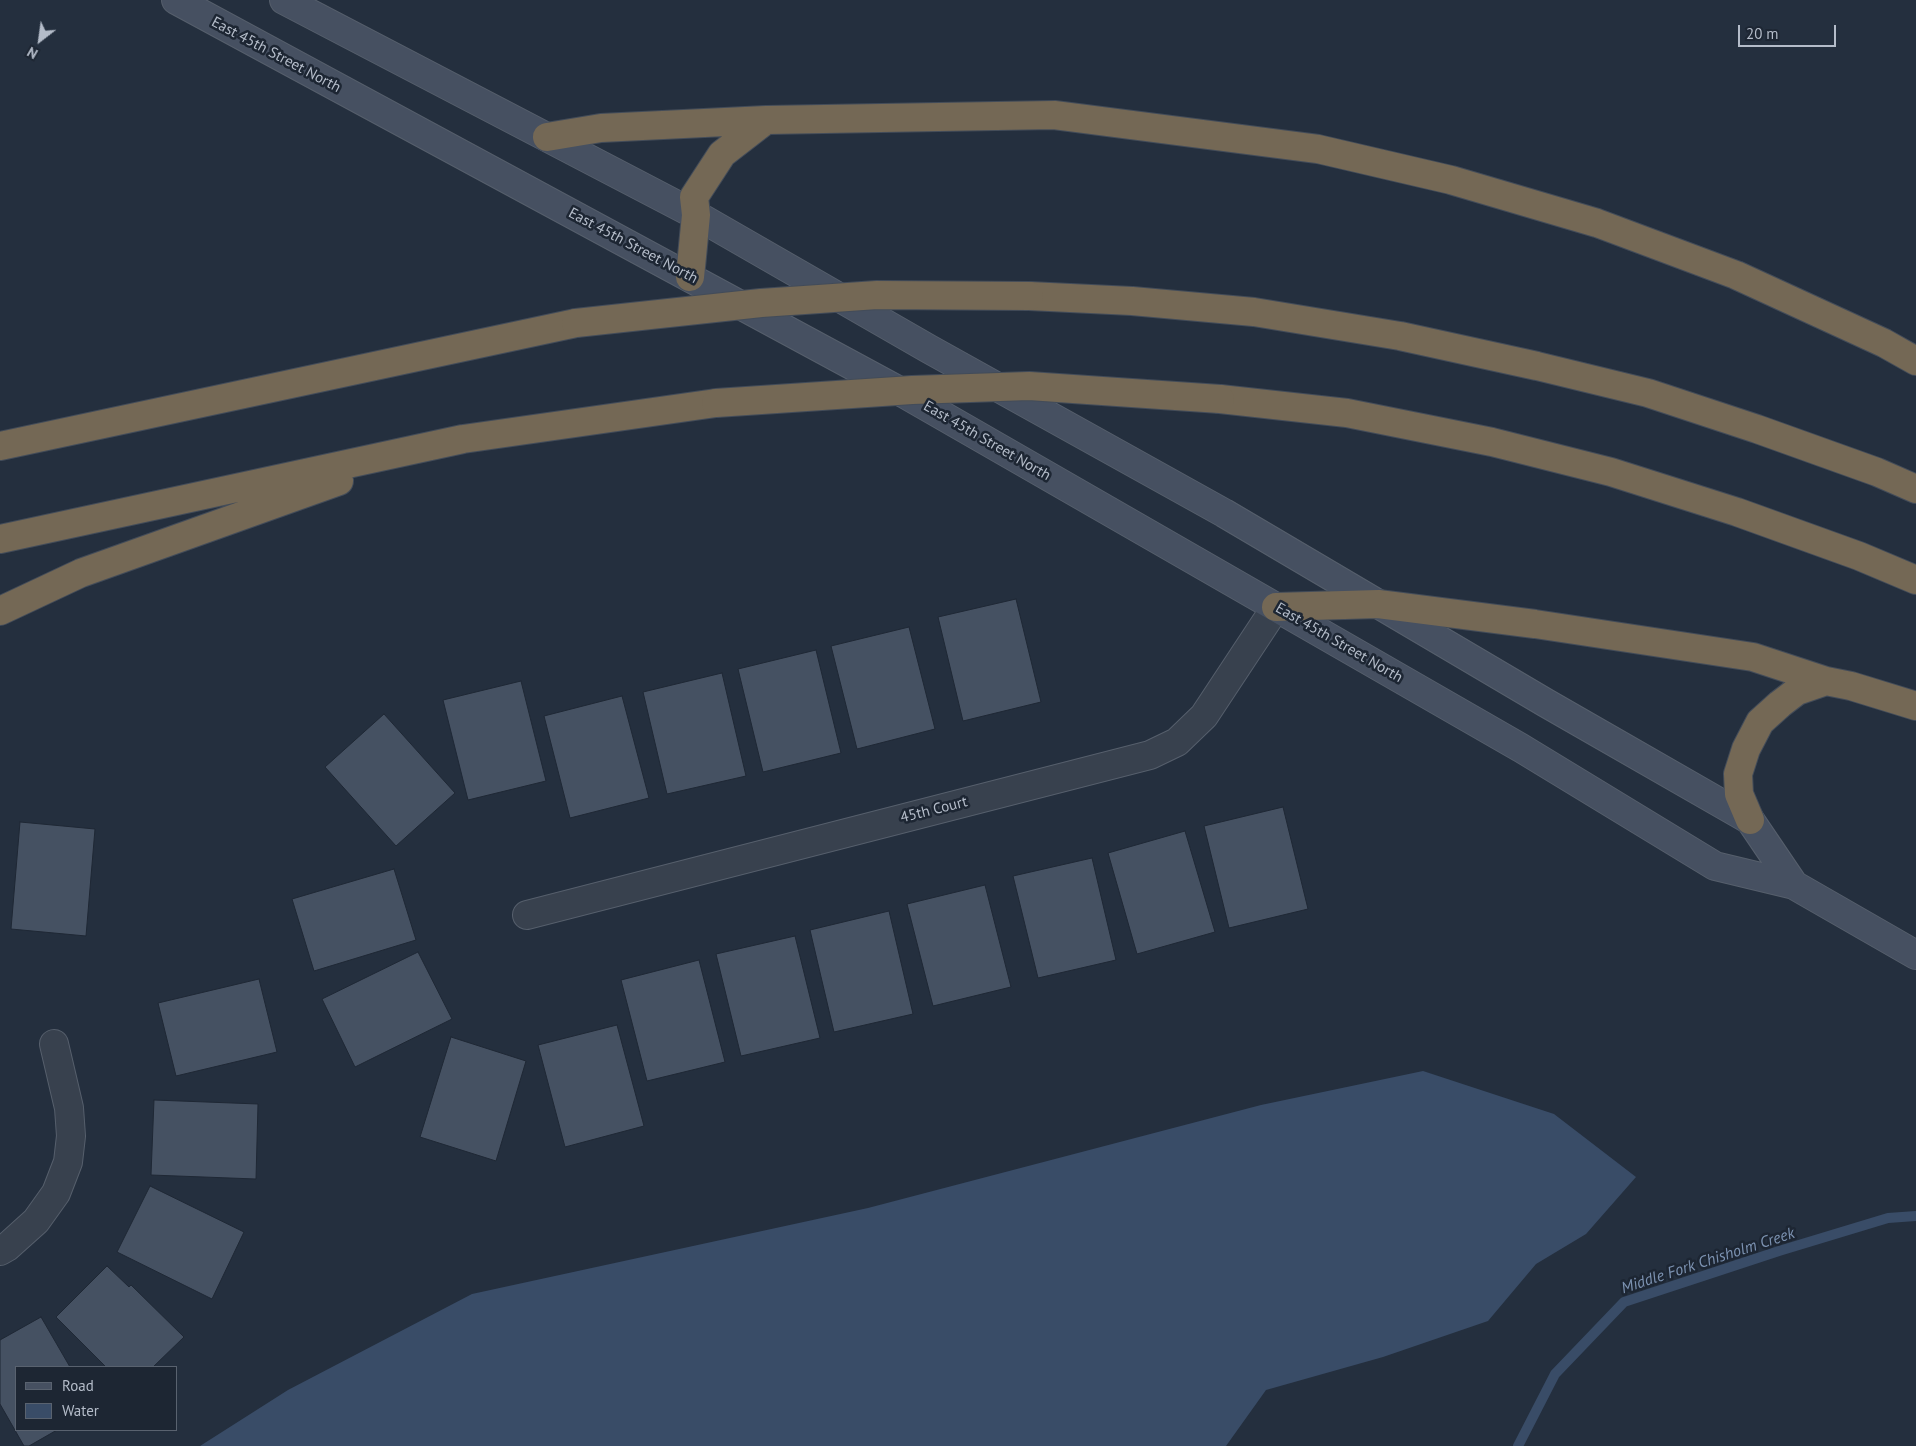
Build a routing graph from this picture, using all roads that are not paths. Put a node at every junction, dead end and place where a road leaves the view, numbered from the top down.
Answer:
1 (176, 0) edge
2 (284, 0) edge
3 (766, 120) junction
4 (547, 137) junction
5 (696, 215) junction
6 (690, 278) junction
7 (1916, 360) edge
8 (463, 439) junction
9 (0, 446) edge
10 (1916, 489) edge
11 (0, 539) edge
12 (1916, 580) edge
13 (1378, 604) junction
14 (1276, 607) junction
15 (0, 611) edge
16 (1826, 681) junction
17 (1916, 706) edge
18 (1750, 820) junction
19 (1794, 885) junction
20 (527, 914) dead end
21 (1916, 956) edge
22 (54, 1044) dead end
23 (0, 1251) edge

1 - 6 street, East 45th Street North
2 - 4 street, East 45th Street North
3 - 4 highway
3 - 5 highway
3 - 7 highway
4 - 5 street, East 45th Street North
5 - 6 highway
5 - 13 street, East 45th Street North
6 - 14 street, East 45th Street North
8 - 11 highway
8 - 12 highway, bridge
8 - 15 highway
9 - 10 highway, bridge
13 - 14 highway
13 - 16 highway
13 - 18 street, East 45th Street North
14 - 19 street, East 45th Street North
14 - 20 street, 45th Court
16 - 17 highway
16 - 18 highway
18 - 19 street, East 45th Street North
19 - 21 street, East 45th Street North
22 - 23 street

